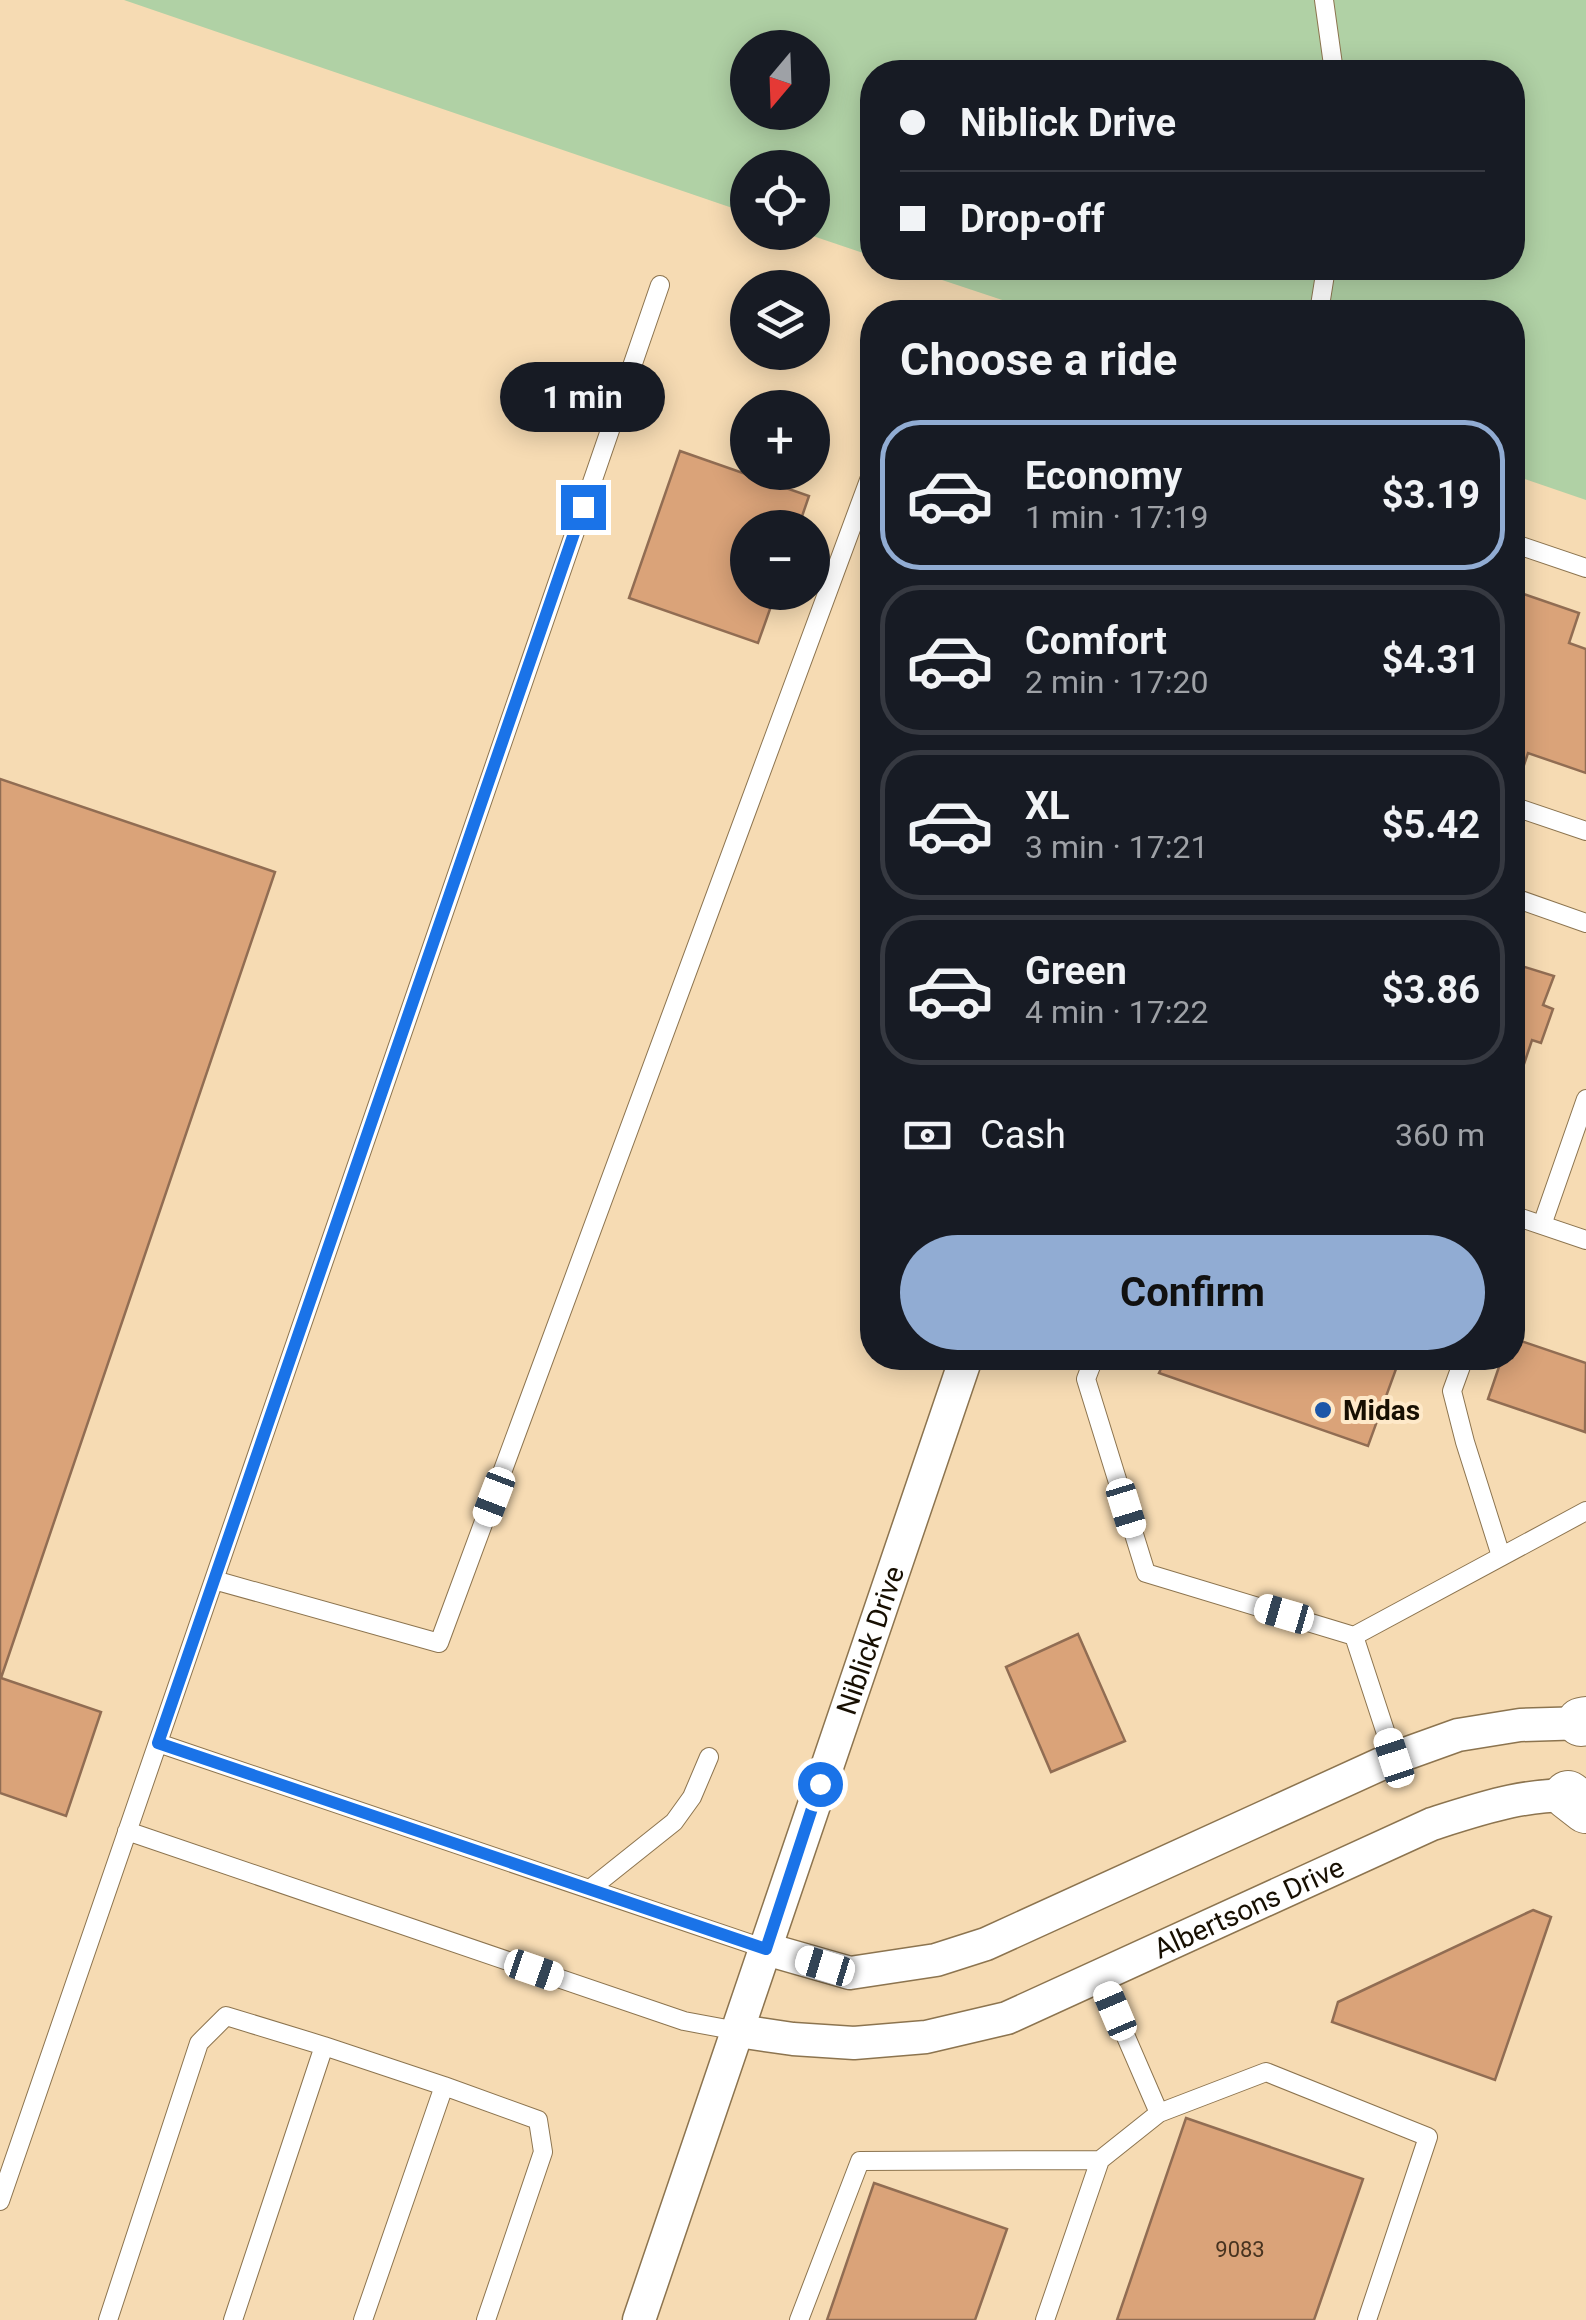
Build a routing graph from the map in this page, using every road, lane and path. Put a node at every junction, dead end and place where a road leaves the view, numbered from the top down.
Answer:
1 (1324, 0) edge
2 (1332, 60) edge
3 (660, 284) dead end
4 (860, 504) edge
5 (1525, 547) edge
6 (1586, 568) edge
7 (1525, 810) edge
8 (1586, 831) edge
9 (1525, 902) edge
10 (1586, 923) edge
11 (1586, 1098) edge
12 (1525, 1220) edge
13 (1542, 1225) junction
14 (1586, 1240) edge
15 (962, 1370) edge
16 (1089, 1370) edge
17 (1460, 1370) edge
18 (1586, 1511) edge
19 (1501, 1556) junction
20 (214, 1580) junction
21 (1354, 1636) junction
22 (1584, 1722) edge
23 (158, 1743) junction
24 (709, 1756) dead end
25 (1394, 1758) junction
26 (1580, 1800) edge
27 (127, 1831) junction
28 (590, 1889) junction
29 (766, 1949) junction
30 (1100, 1976) junction
31 (738, 2031) junction
32 (324, 2046) junction
33 (444, 2086) junction
34 (1159, 2113) junction
35 (1100, 2160) junction
36 (0, 2201) edge
37 (108, 2320) edge
38 (233, 2320) edge
39 (363, 2320) edge
40 (486, 2320) edge
41 (639, 2320) edge
42 (799, 2320) edge
43 (1045, 2320) edge
44 (1367, 2320) edge

1 - 2 lane
3 - 20 lane
4 - 20 lane
5 - 6 lane
7 - 8 lane
9 - 10 lane
11 - 13 lane
12 - 13 lane
13 - 14 lane
15 - 29 street, Niblick Drive
16 - 21 lane
17 - 19 lane
18 - 19 lane
19 - 21 lane
20 - 23 lane
21 - 25 lane
22 - 25 street
23 - 27 lane
23 - 28 lane
24 - 28 lane
25 - 29 street
26 - 30 street, Albertsons Drive
27 - 31 lane
27 - 36 lane
28 - 29 lane
29 - 31 street, Niblick Drive
30 - 31 street, Albertsons Drive
30 - 34 lane
31 - 41 street, Niblick Drive
32 - 33 lane
32 - 37 lane
32 - 38 lane
33 - 39 lane
33 - 40 lane
34 - 35 lane
34 - 44 lane
35 - 42 lane
35 - 43 lane

